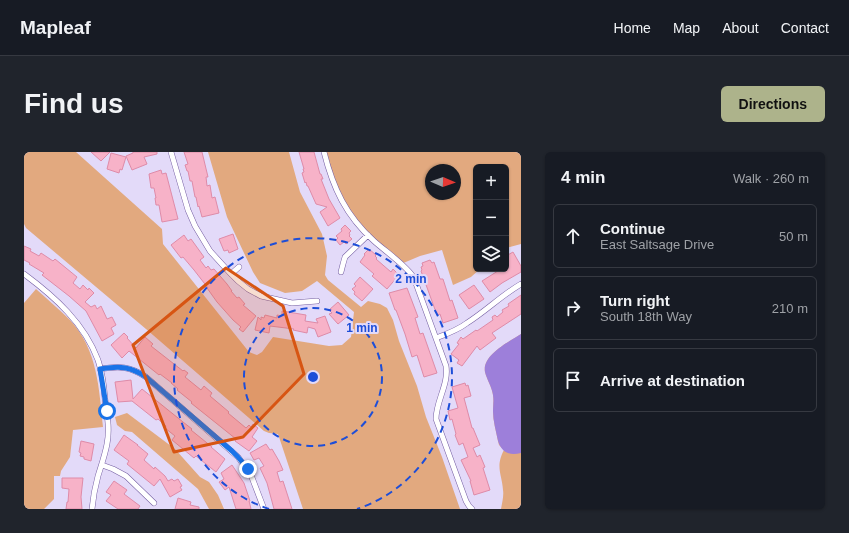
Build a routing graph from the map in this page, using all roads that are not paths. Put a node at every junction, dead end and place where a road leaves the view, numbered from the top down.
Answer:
1 (172, 152) edge
2 (324, 152) edge
3 (368, 235) junction
4 (239, 267) dead end
5 (341, 272) dead end
6 (24, 274) edge
7 (231, 274) junction
8 (521, 284) edge
9 (317, 301) dead end
10 (436, 338) junction
11 (100, 369) junction
12 (102, 465) junction
13 (154, 503) dead end
14 (92, 509) edge
15 (264, 509) edge
16 (472, 509) edge

1 - 7 street
2 - 3 street
3 - 5 street
3 - 10 street
4 - 7 street
6 - 11 street
7 - 9 street
8 - 10 street
10 - 16 street
11 - 12 street
11 - 15 street
12 - 13 street
12 - 14 street

